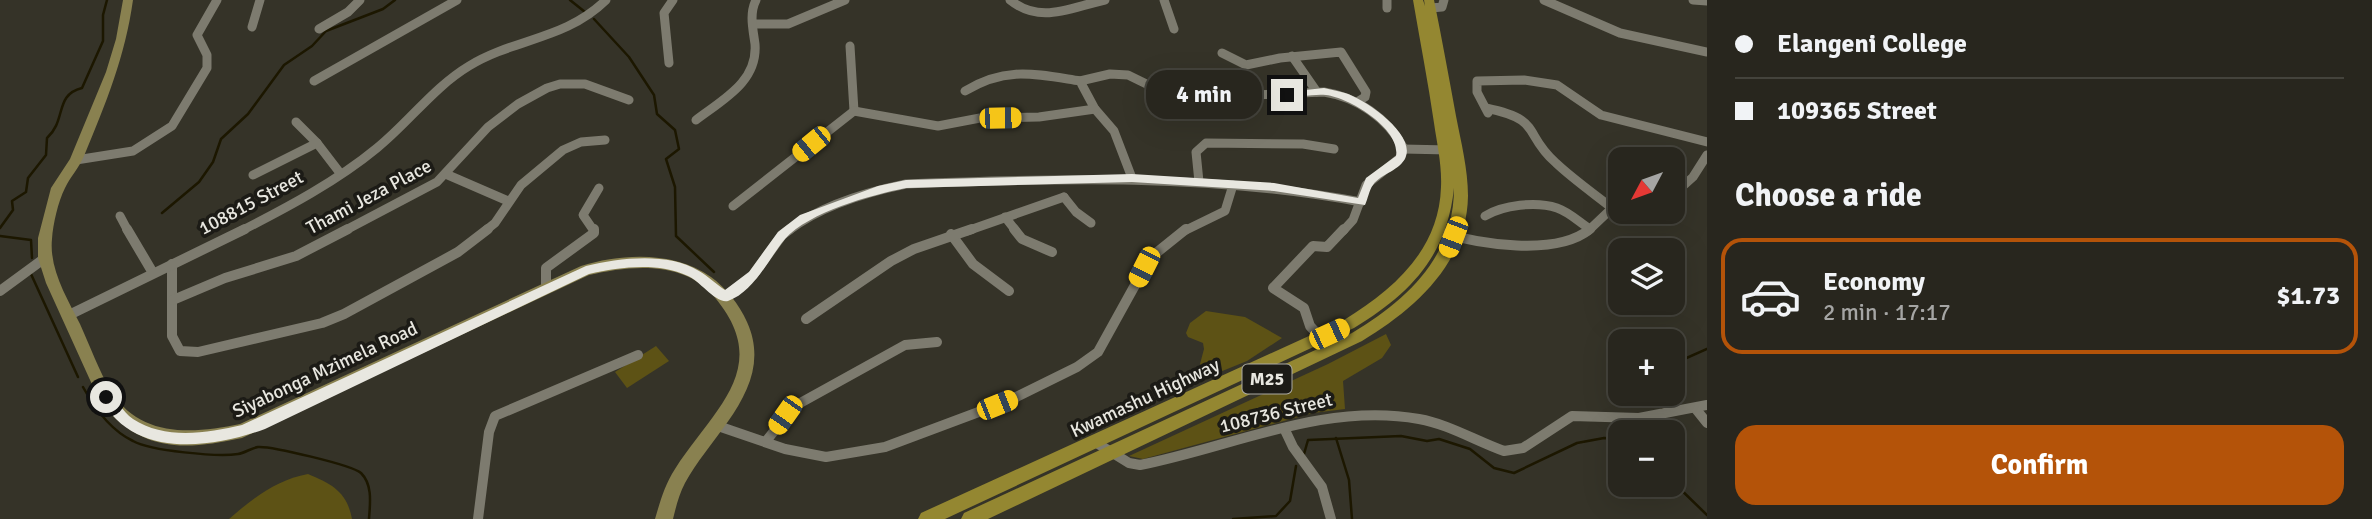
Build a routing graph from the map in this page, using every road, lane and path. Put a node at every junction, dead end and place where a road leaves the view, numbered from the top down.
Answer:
1 (128, 0) edge
2 (226, 0) edge
3 (260, 0) edge
4 (360, 0) edge
5 (457, 0) edge
6 (606, 0) edge
7 (673, 0) edge
8 (756, 0) edge
9 (845, 0) edge
10 (1010, 0) edge
11 (1105, 0) edge
12 (1164, 0) edge
13 (1545, 0) edge
14 (1693, 0) edge
15 (217, 1) edge
16 (1707, 1) edge
17 (1433, 3) edge
18 (753, 24) junction
19 (252, 27) dead end
20 (320, 29) dead end
21 (1174, 29) dead end
22 (850, 46) dead end
23 (1707, 52) edge
24 (1222, 53) dead end
25 (1292, 56) junction
26 (669, 63) dead end
27 (314, 81) dead end
28 (1080, 81) junction
29 (965, 91) dead end
30 (1317, 92) junction
31 (629, 100) dead end
32 (1357, 102) junction
33 (1095, 109) junction
34 (854, 111) junction
35 (696, 120) dead end
36 (296, 122) dead end
37 (605, 140) dead end
38 (1707, 142) edge
39 (317, 143) junction
40 (1334, 149) dead end
41 (1403, 149) junction
42 (1450, 150) junction
43 (1707, 155) edge
44 (76, 160) junction
45 (340, 173) junction
46 (253, 175) dead end
47 (448, 175) junction
48 (1132, 178) junction
49 (1065, 179) junction
50 (1199, 182) junction
51 (1685, 184) edge
52 (1233, 185) junction
53 (599, 188) dead end
54 (1064, 197) junction
55 (508, 201) junction
56 (1608, 201) edge
57 (1361, 202) junction
58 (733, 206) dead end
59 (1608, 211) edge
60 (120, 216) dead end
61 (1485, 216) dead end
62 (1005, 217) junction
63 (1091, 223) dead end
64 (1590, 229) junction
65 (951, 234) junction
66 (1446, 234) junction
67 (1052, 253) dead end
68 (45, 258) junction
69 (172, 264) junction
70 (153, 273) junction
71 (546, 289) junction
72 (0, 291) edge
73 (1009, 291) dead end
74 (725, 297) junction
75 (173, 300) junction
76 (69, 316) junction
77 (806, 319) dead end
78 (1321, 338) junction
79 (937, 342) dead end
80 (638, 355) dead end
81 (1701, 407) edge
82 (1707, 423) edge
83 (718, 426) junction
84 (1284, 428) junction
85 (767, 440) junction
86 (1096, 442) junction
87 (1110, 452) junction
88 (996, 513) edge
89 (478, 519) edge
90 (664, 519) edge
91 (927, 519) edge
92 (970, 519) edge
93 (1331, 519) edge

1 - 44 street, Siyabonga Mzimela Road
2 - 15 street
3 - 19 street
4 - 20 street
5 - 27 street
6 - 45 street, 108815 Street
7 - 26 street
8 - 18 street
9 - 18 street
10 - 11 street
12 - 21 street
13 - 23 street
14 - 16 street
15 - 44 street
17 - 42 main road, Kwamashu Highway / M25
18 - 35 street
22 - 34 street
24 - 25 street
25 - 30 street
25 - 32 street
28 - 29 street
28 - 30 street
28 - 33 street
30 - 32 street
31 - 47 street, Thami Jeza Place
32 - 41 street
33 - 34 street
33 - 48 street
34 - 58 street
36 - 39 street
37 - 55 street
38 - 56 street
39 - 45 street
39 - 46 street
40 - 50 street
41 - 42 street
41 - 57 street
42 - 66 main road, Kwamashu Highway / M25
43 - 51 street
44 - 68 street, Siyabonga Mzimela Road
45 - 69 street, 108815 Street
47 - 55 street
47 - 75 street, Thami Jeza Place
48 - 49 street
48 - 50 street
49 - 54 street
49 - 74 street
50 - 52 street
52 - 57 street
52 - 85 street
53 - 71 street
54 - 62 street
54 - 63 street
55 - 75 street
57 - 78 street
59 - 64 street
60 - 70 street
61 - 64 street
62 - 65 street
62 - 67 street
64 - 66 street
65 - 73 street
65 - 77 street
66 - 78 main road, Kwamashu Highway / M25
66 - 87 main road, Kwamashu Highway / M25
68 - 72 street
68 - 76 street, Siyabonga Mzimela Road
69 - 70 street, 108815 Street
69 - 75 street
70 - 76 street, 108815 Street
71 - 74 street, Siyabonga Mzimela Road
71 - 76 street, Siyabonga Mzimela Road
74 - 83 street, Siyabonga Mzimela Road
78 - 86 main road, Kwamashu Highway / M25
79 - 85 street
80 - 89 street
81 - 82 street
81 - 84 street, 108736 Street
83 - 85 street
83 - 90 street, Siyabonga Mzimela Road
84 - 87 street, 108736 Street
84 - 93 street
86 - 87 street, 108736 Street
86 - 91 main road, Kwamashu Highway / M25
87 - 88 main road, Kwamashu Highway / M25
88 - 92 main road, Kwamashu Highway / M25

